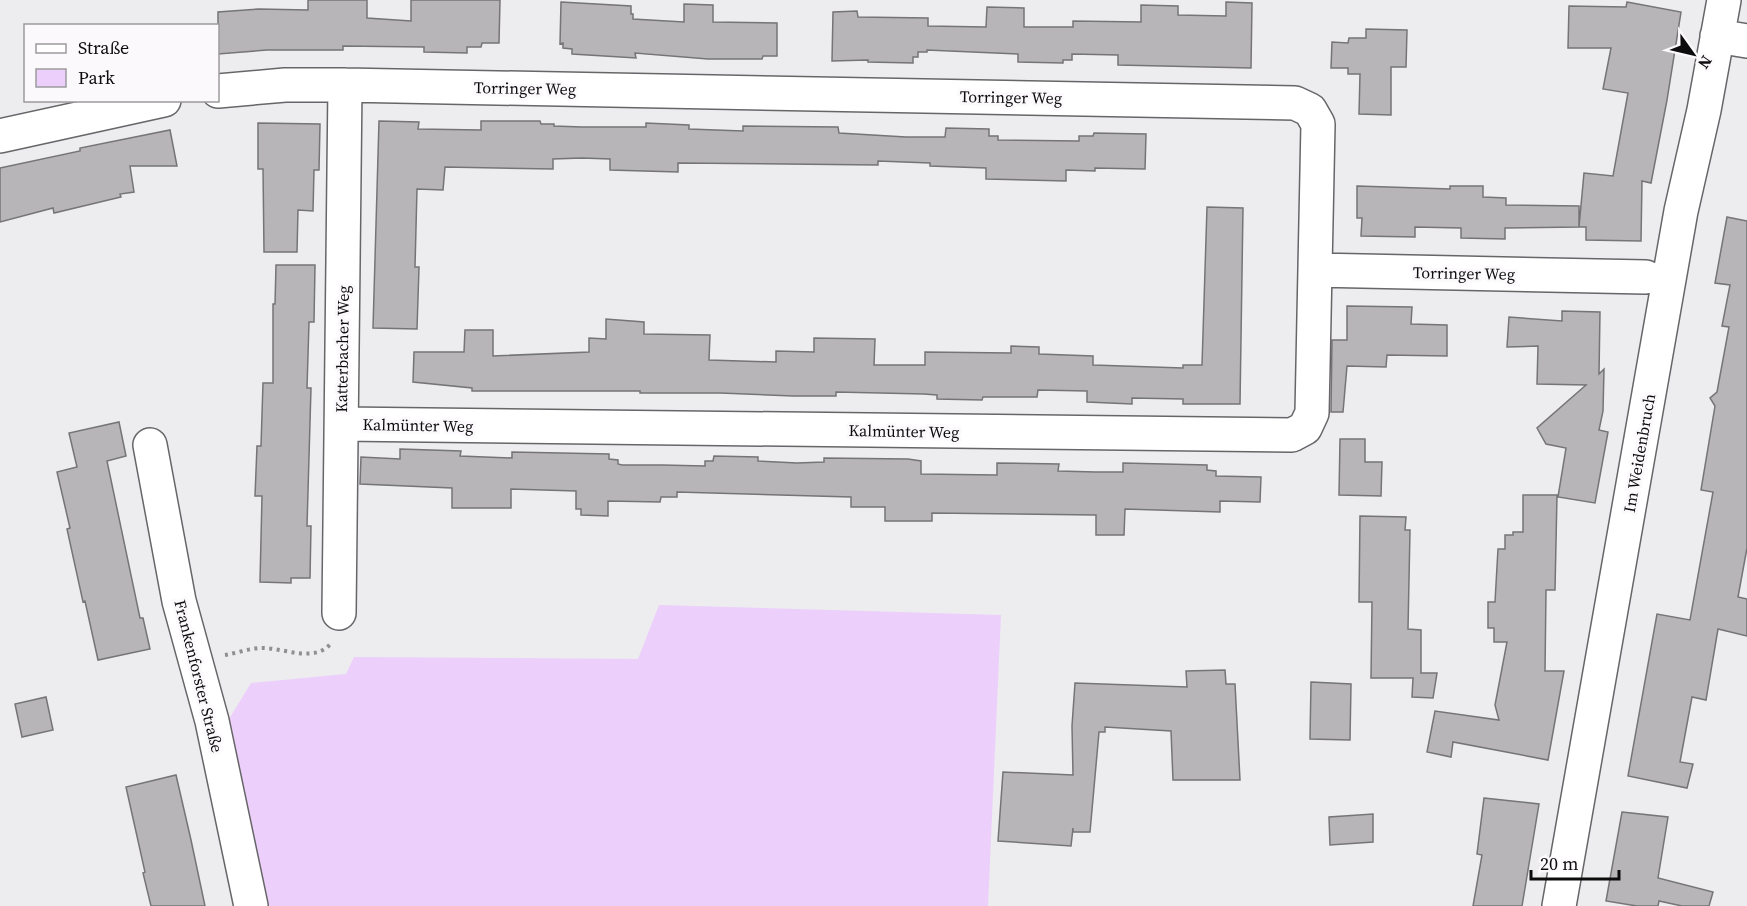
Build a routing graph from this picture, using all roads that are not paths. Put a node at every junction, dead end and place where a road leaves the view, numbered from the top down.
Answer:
1 (1724, 0) edge
2 (1732, 38) edge
3 (345, 85) junction
4 (219, 91) edge
5 (155, 102) edge
6 (0, 136) edge
7 (1315, 270) junction
8 (1646, 277) dead end
9 (342, 424) junction
10 (150, 445) dead end
11 (339, 613) road end
12 (251, 906) edge
13 (1559, 906) edge

1 - 2 street, Im Weidenbruch
2 - 13 street, Im Weidenbruch
3 - 4 street, Torringer Weg
3 - 7 street, Torringer Weg
3 - 9 street, Katterbacher Weg
5 - 6 street
7 - 8 street, Torringer Weg
7 - 9 street, Kalmünter Weg
9 - 11 street, Katterbacher Weg
10 - 12 street, Frankenforster Straße

